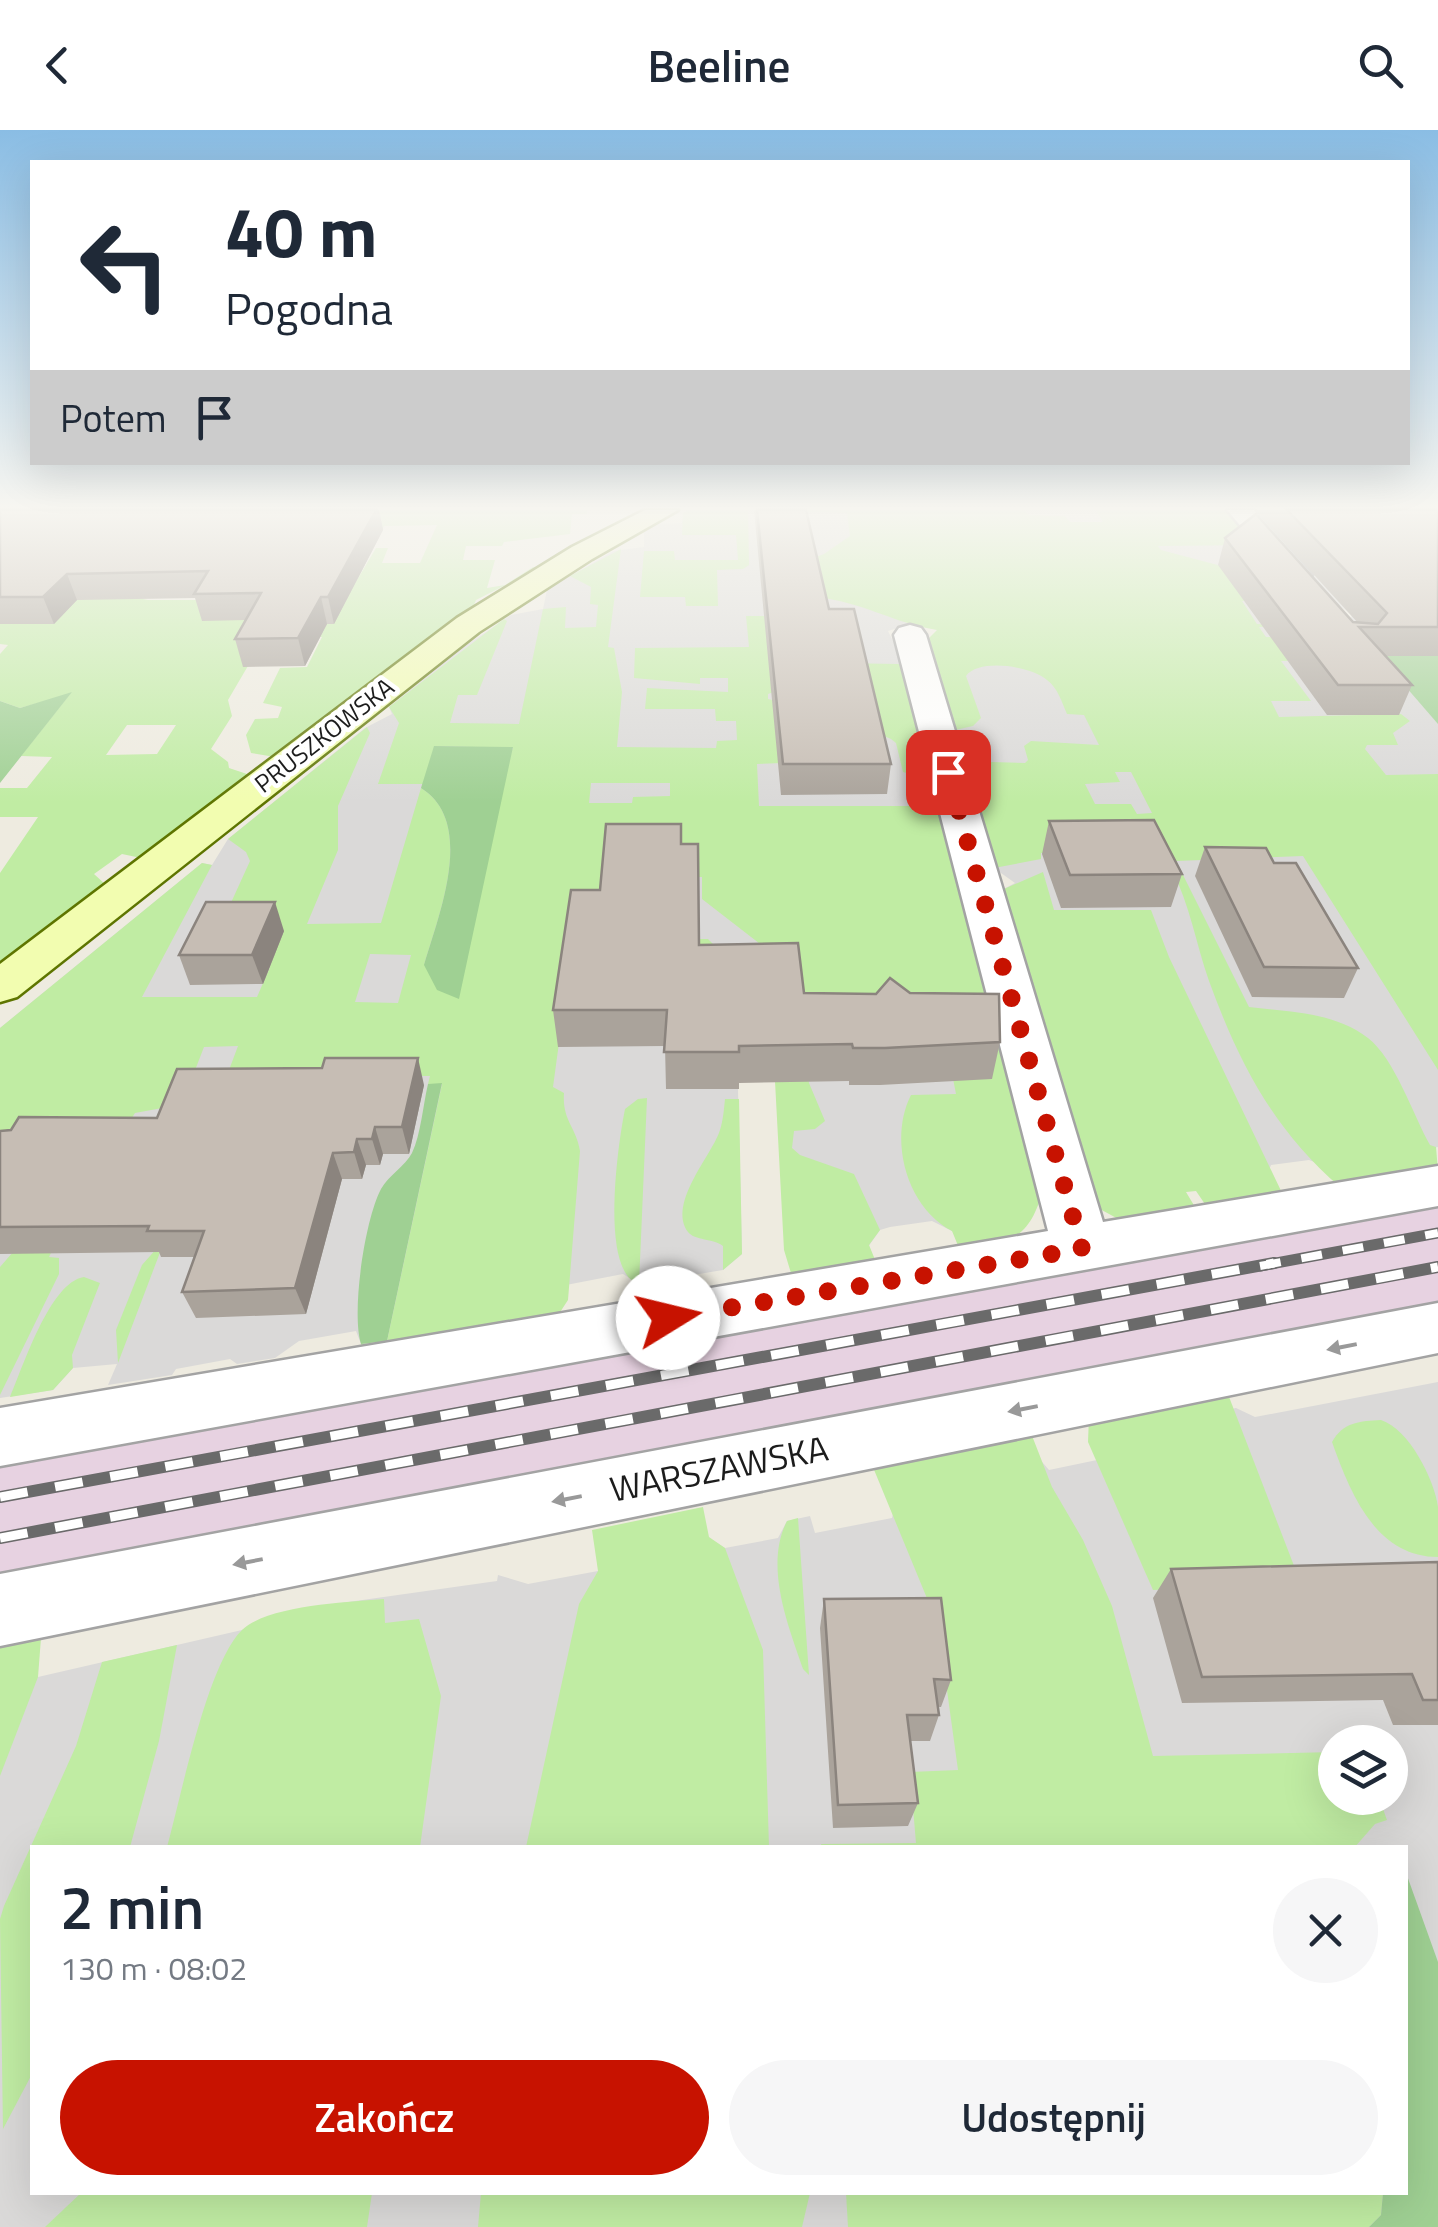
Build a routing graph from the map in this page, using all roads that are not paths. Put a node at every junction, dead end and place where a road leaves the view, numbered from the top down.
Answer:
1 (494, 608) edge
2 (910, 636) dead end
3 (0, 987) edge
4 (1438, 1186) edge
5 (1082, 1249) junction
6 (1438, 1328) edge
7 (0, 1437) edge
8 (0, 1610) edge

1 - 3 street, PRUSZKOWSKA
2 - 5 street
4 - 5 street
5 - 7 street
6 -> 8 street, WARSZAWSKA

